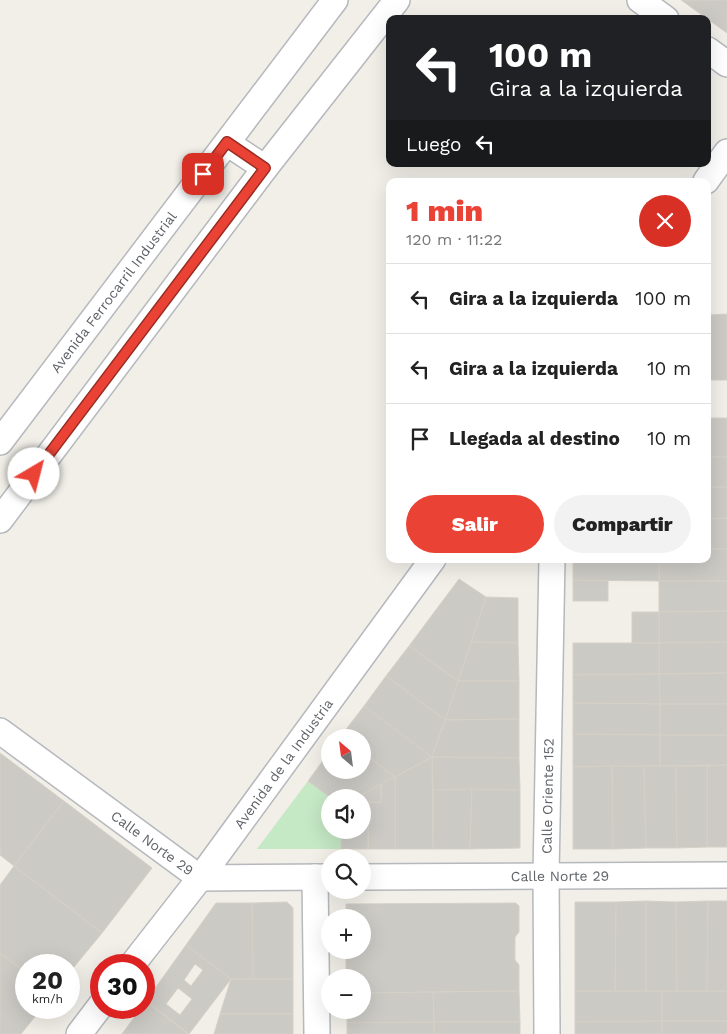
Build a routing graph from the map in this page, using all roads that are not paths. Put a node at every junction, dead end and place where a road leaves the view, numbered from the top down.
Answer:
1 (335, 0) edge
2 (397, 0) edge
3 (640, 0) edge
4 (661, 15) edge
5 (711, 52) edge
6 (727, 64) edge
7 (227, 142) junction
8 (727, 152) edge
9 (265, 168) junction
10 (708, 178) edge
11 (0, 442) edge
12 (0, 520) edge
13 (429, 563) edge
14 (552, 563) edge
15 (0, 731) edge
16 (546, 875) junction
17 (727, 875) edge
18 (321, 877) edge
19 (371, 877) edge
20 (200, 878) junction
21 (322, 899) edge
22 (141, 954) edge
23 (91, 1019) edge
24 (100, 1019) edge
25 (79, 1034) edge
26 (99, 1034) edge
27 (317, 1034) edge
28 (547, 1034) edge

1 - 7 street, Avenida Ferrocarril Industrial
2 - 9 street
3 - 4 street
5 - 6 street
7 - 9 street
7 - 11 street, Avenida Ferrocarril Industrial
8 - 10 street
9 - 12 street
13 - 20 street, Avenida de la Industria
14 - 16 street, Calle Oriente 152
15 - 20 street, Calle Norte 29
16 - 17 street, Calle Norte 29
16 - 19 street, Calle Norte 29
16 - 28 street, Calle Oriente 152
18 - 20 street, Calle Norte 29
20 - 22 street, Avenida de la Industria
21 - 27 street
23 - 25 street
24 - 26 street

